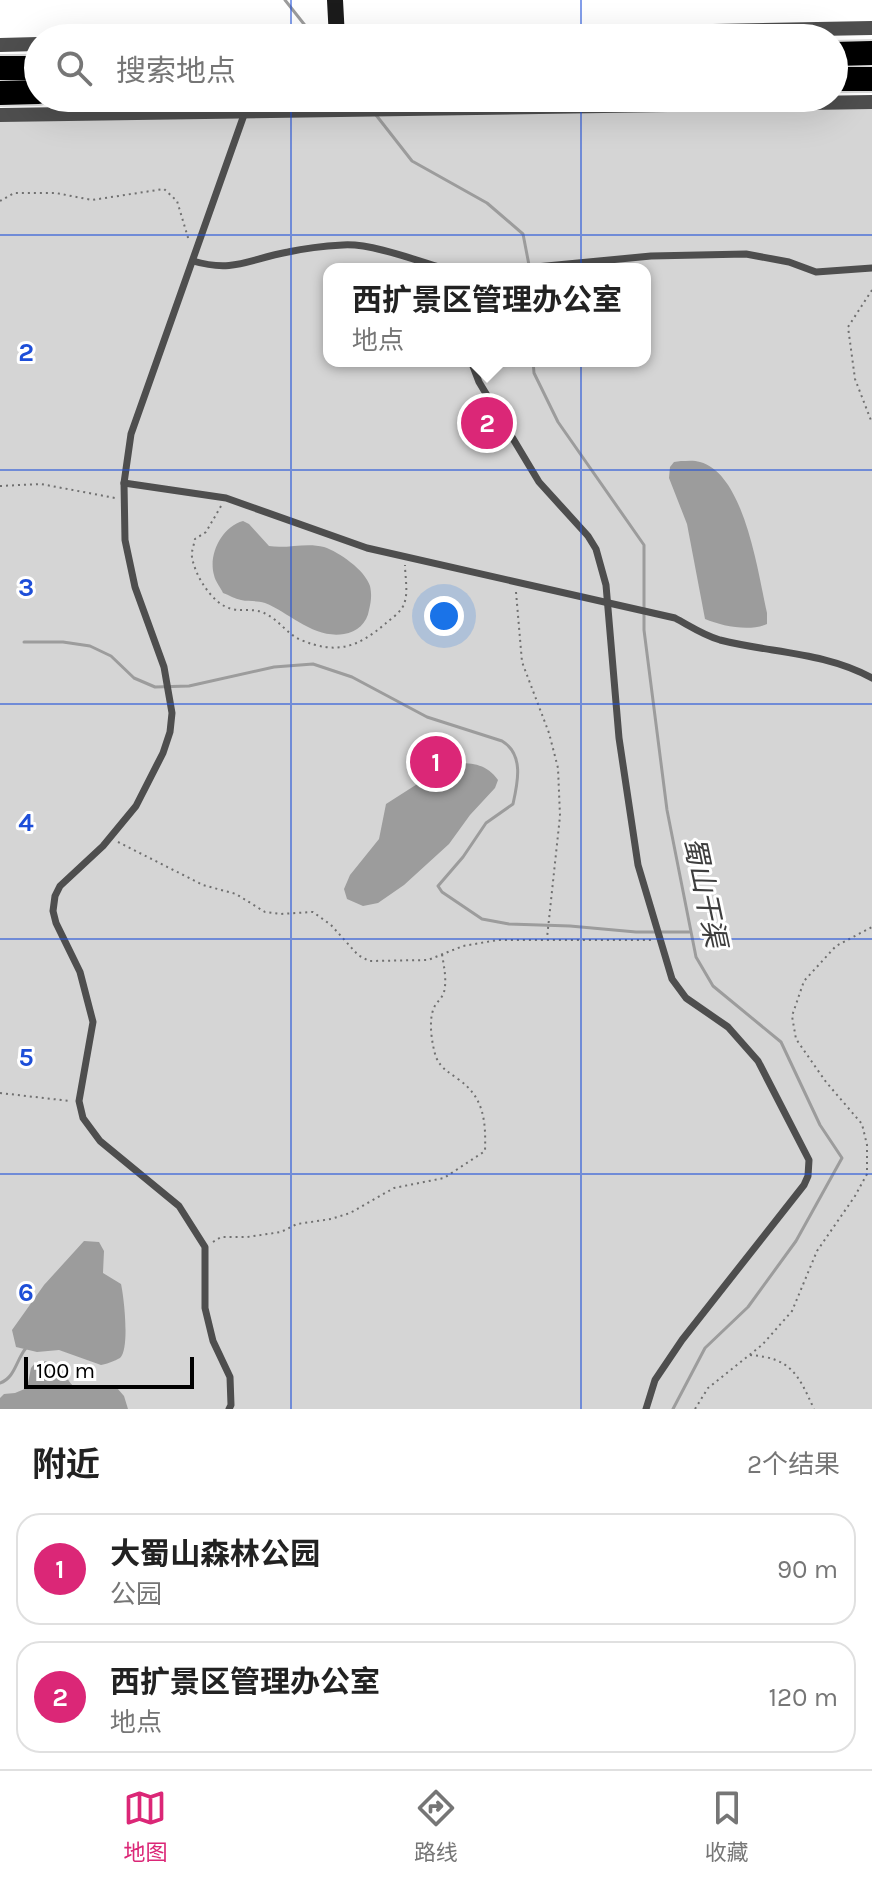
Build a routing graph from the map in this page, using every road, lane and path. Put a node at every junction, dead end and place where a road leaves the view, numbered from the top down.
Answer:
1 (335, 0) edge
2 (336, 24) edge
3 (848, 28) edge
4 (872, 28) edge
5 (24, 44) edge
6 (0, 45) edge
7 (872, 53) edge
8 (848, 54) edge
9 (0, 68) edge
10 (24, 68) edge
11 (848, 85) edge
12 (24, 92) edge
13 (0, 93) edge
14 (871, 96) edge
15 (848, 97) edge
16 (184, 112) edge
17 (246, 112) edge
18 (0, 115) edge
19 (0, 201) edge
20 (194, 257) junction
21 (424, 263) edge
22 (583, 263) edge
23 (872, 268) edge
24 (872, 290) edge
25 (473, 367) edge
26 (872, 423) edge
27 (124, 483) junction
28 (0, 486) edge
29 (226, 498) junction
30 (124, 500) junction
31 (405, 557) junction
32 (516, 583) junction
33 (609, 604) junction
34 (872, 678) edge
35 (109, 838) junction
36 (660, 939) junction
37 (546, 940) junction
38 (442, 954) junction
39 (0, 1093) edge
40 (79, 1101) junction
41 (867, 1174) dead end
42 (872, 1178) edge
43 (205, 1247) junction
44 (748, 1355) dead end
45 (229, 1409) edge
46 (646, 1409) edge
47 (814, 1409) edge

1 - 2 main road
3 - 4 street
5 - 6 street
7 - 8 highway
9 - 10 highway
11 - 14 highway
12 - 13 highway
14 - 15 street
16 - 18 street
17 - 20 lane
19 - 20 path
20 - 21 lane
20 - 27 lane
22 - 23 lane
24 - 26 path
25 - 33 lane
27 - 29 lane
27 - 30 lane
28 - 30 path
29 - 31 lane
29 - 31 path
30 - 35 lane
31 - 32 lane
32 - 33 lane
32 - 37 path
33 - 34 lane
33 - 36 lane
35 - 38 path
35 - 40 lane
36 - 37 path
36 - 46 lane
37 - 38 path
38 - 43 path
39 - 40 path
40 - 43 lane
41 - 42 path
43 - 45 lane
44 - 47 path

